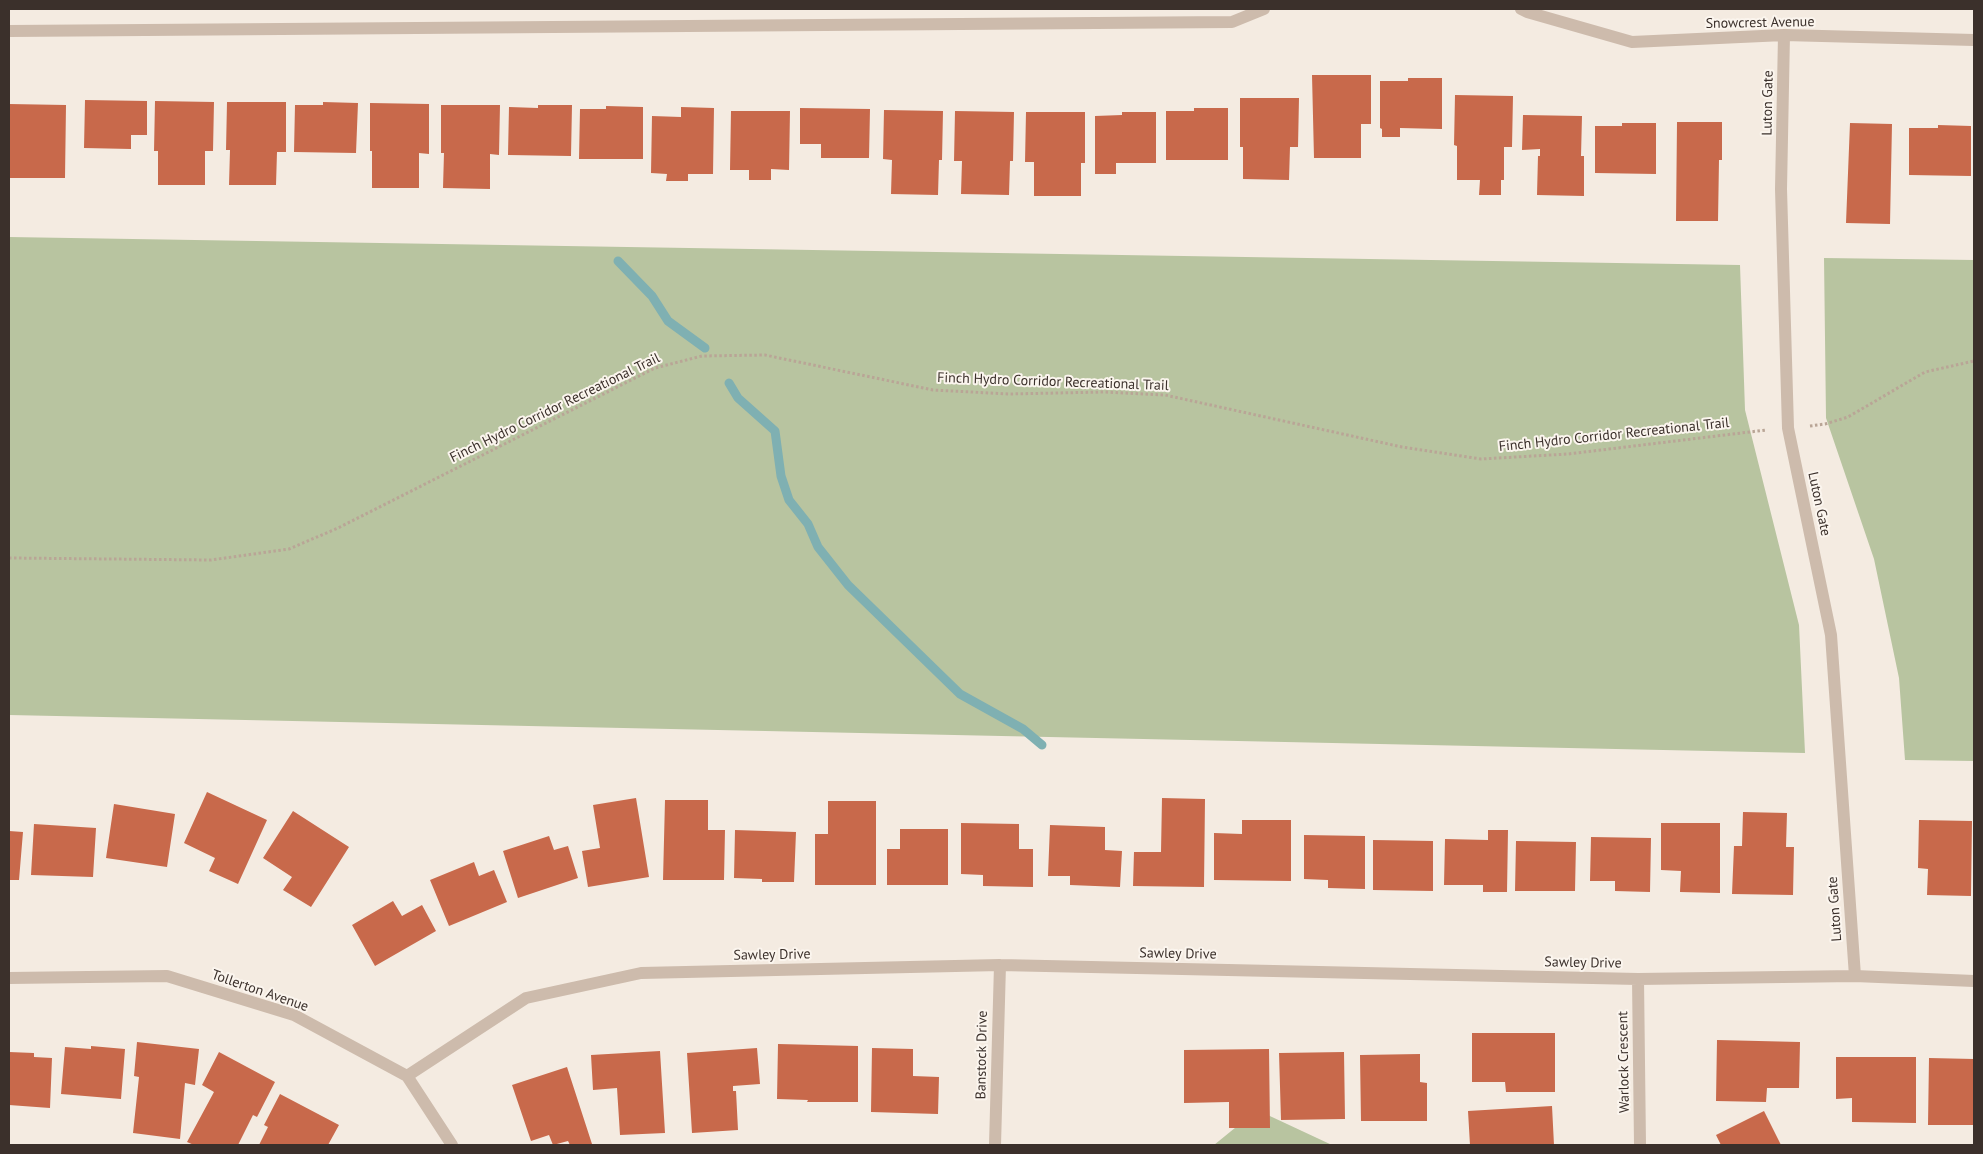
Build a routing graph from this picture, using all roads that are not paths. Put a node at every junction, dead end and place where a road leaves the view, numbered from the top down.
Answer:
1 (1264, 9) edge
2 (1521, 9) edge
3 (9, 31) edge
4 (1784, 36) junction
5 (1974, 40) edge
6 (1000, 965) junction
7 (1855, 976) junction
8 (9, 978) edge
9 (1638, 979) junction
10 (1974, 981) edge
11 (407, 1076) junction
12 (452, 1145) edge
13 (995, 1145) edge
14 (1640, 1145) edge

1 - 3 street
2 - 4 street, Snowcrest Avenue
4 - 5 street, Snowcrest Avenue
4 - 7 street, Luton Gate
6 - 9 street, Sawley Drive
6 - 11 street, Sawley Drive
6 - 13 street, Banstock Drive
7 - 9 street, Sawley Drive
7 - 10 street, Sawley Drive
8 - 11 street, Tollerton Avenue
9 - 14 street, Warlock Crescent
11 - 12 street, Tollerton Avenue

